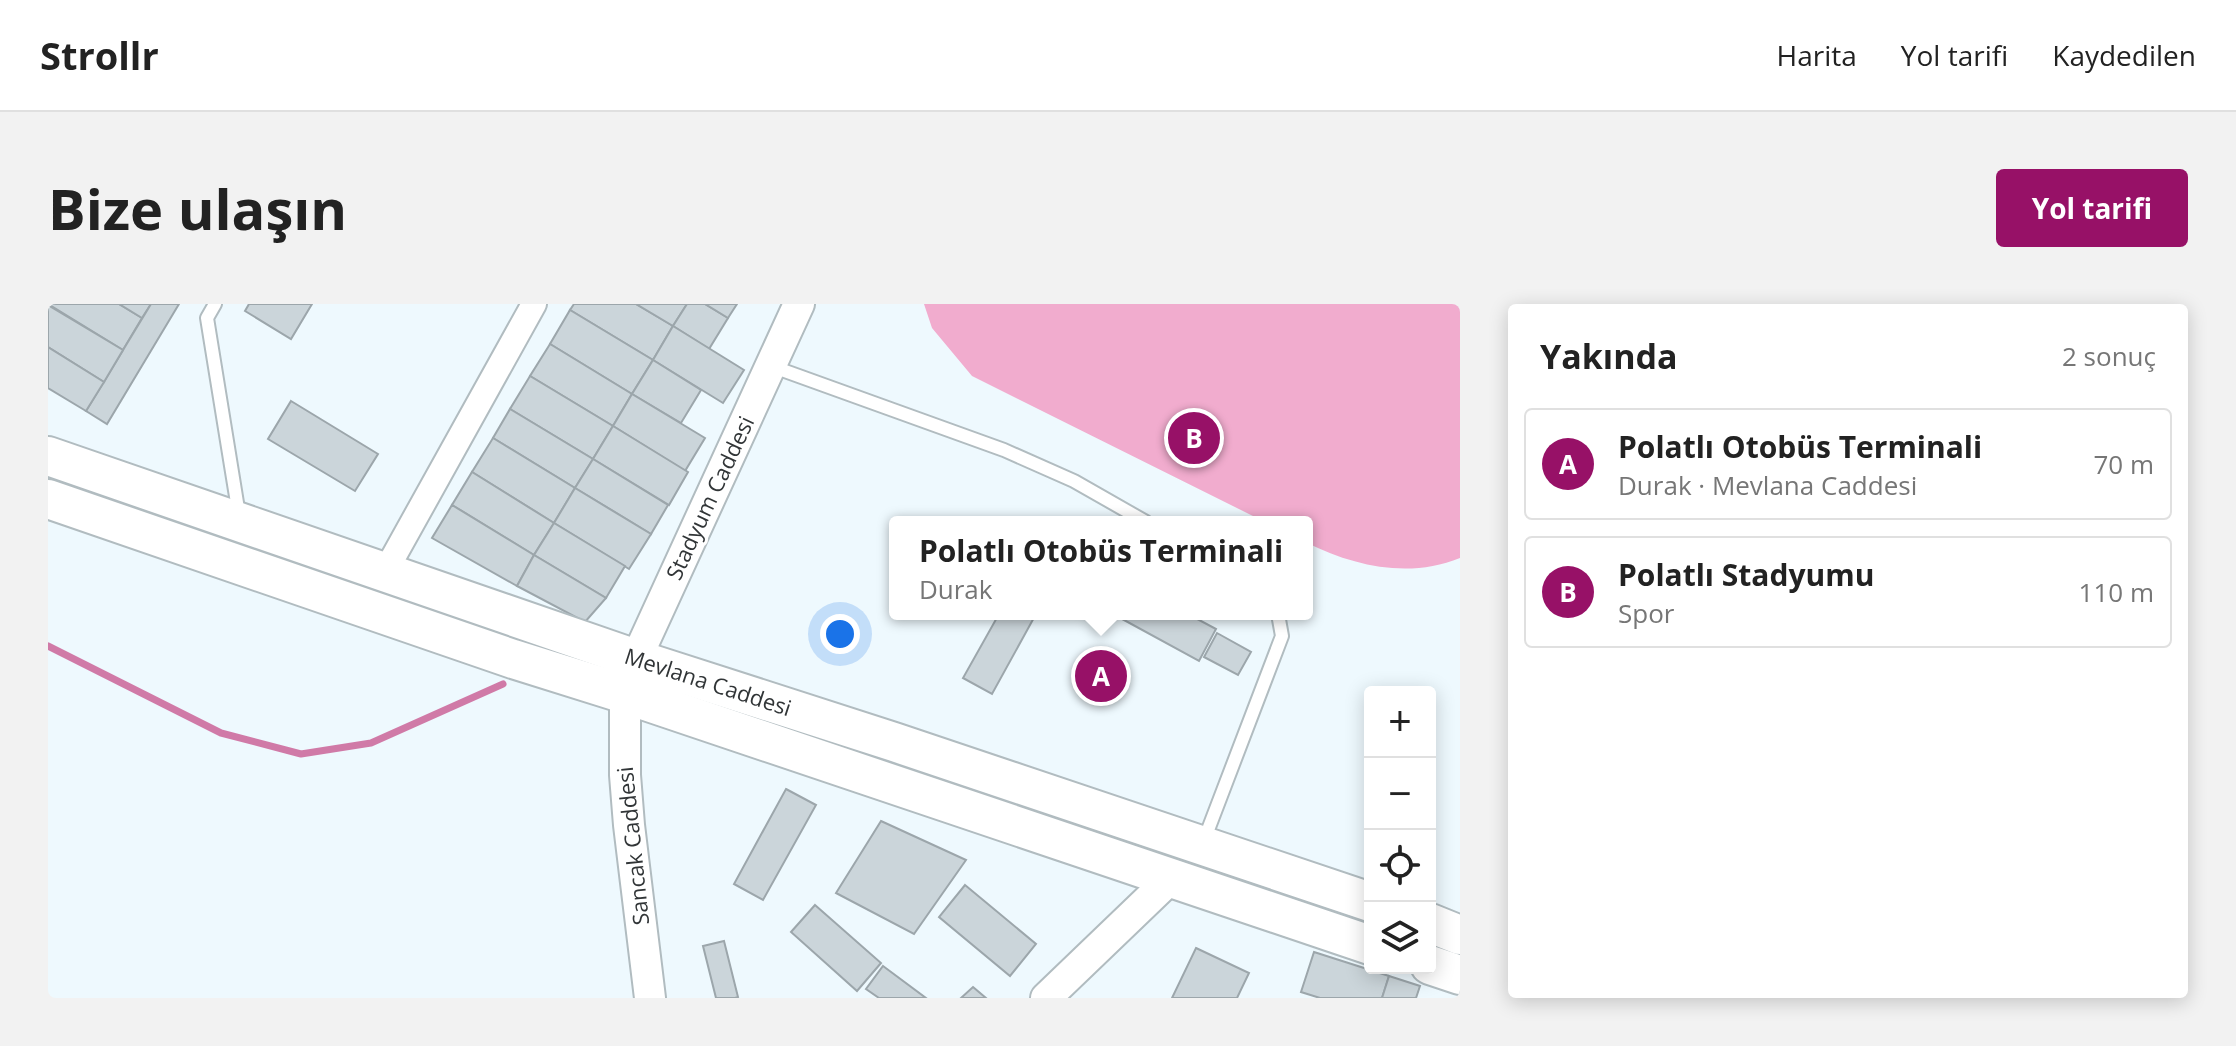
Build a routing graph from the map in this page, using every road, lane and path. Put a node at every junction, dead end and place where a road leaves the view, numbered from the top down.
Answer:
1 (215, 304) edge
2 (534, 304) edge
3 (799, 304) edge
4 (771, 366) junction
5 (48, 456) edge
6 (48, 499) edge
7 (1135, 516) edge
8 (240, 522) junction
9 (385, 572) junction
10 (1279, 620) edge
11 (630, 676) junction
12 (1202, 846) junction
13 (1171, 878) junction
14 (1364, 900) edge
15 (1436, 925) edge
16 (1460, 935) edge
17 (1364, 943) edge
18 (1436, 967) edge
19 (1460, 975) edge
20 (650, 998) edge
21 (1046, 998) edge

1 - 8 lane
2 - 9 street
3 - 4 street, Stadyum Caddesi
4 - 7 lane
4 - 11 street, Stadyum Caddesi
5 - 8 main road, Mevlana Caddesi
6 - 11 main road, Mevlana Caddesi
8 - 9 main road, Mevlana Caddesi
9 - 11 main road, Mevlana Caddesi
10 - 12 lane
11 - 12 main road, Mevlana Caddesi
11 - 13 main road, Mevlana Caddesi
11 - 20 street, Sancak Caddesi
12 - 14 main road, Mevlana Caddesi
13 - 17 main road, Mevlana Caddesi
13 - 21 street
15 - 16 main road
18 - 19 main road

